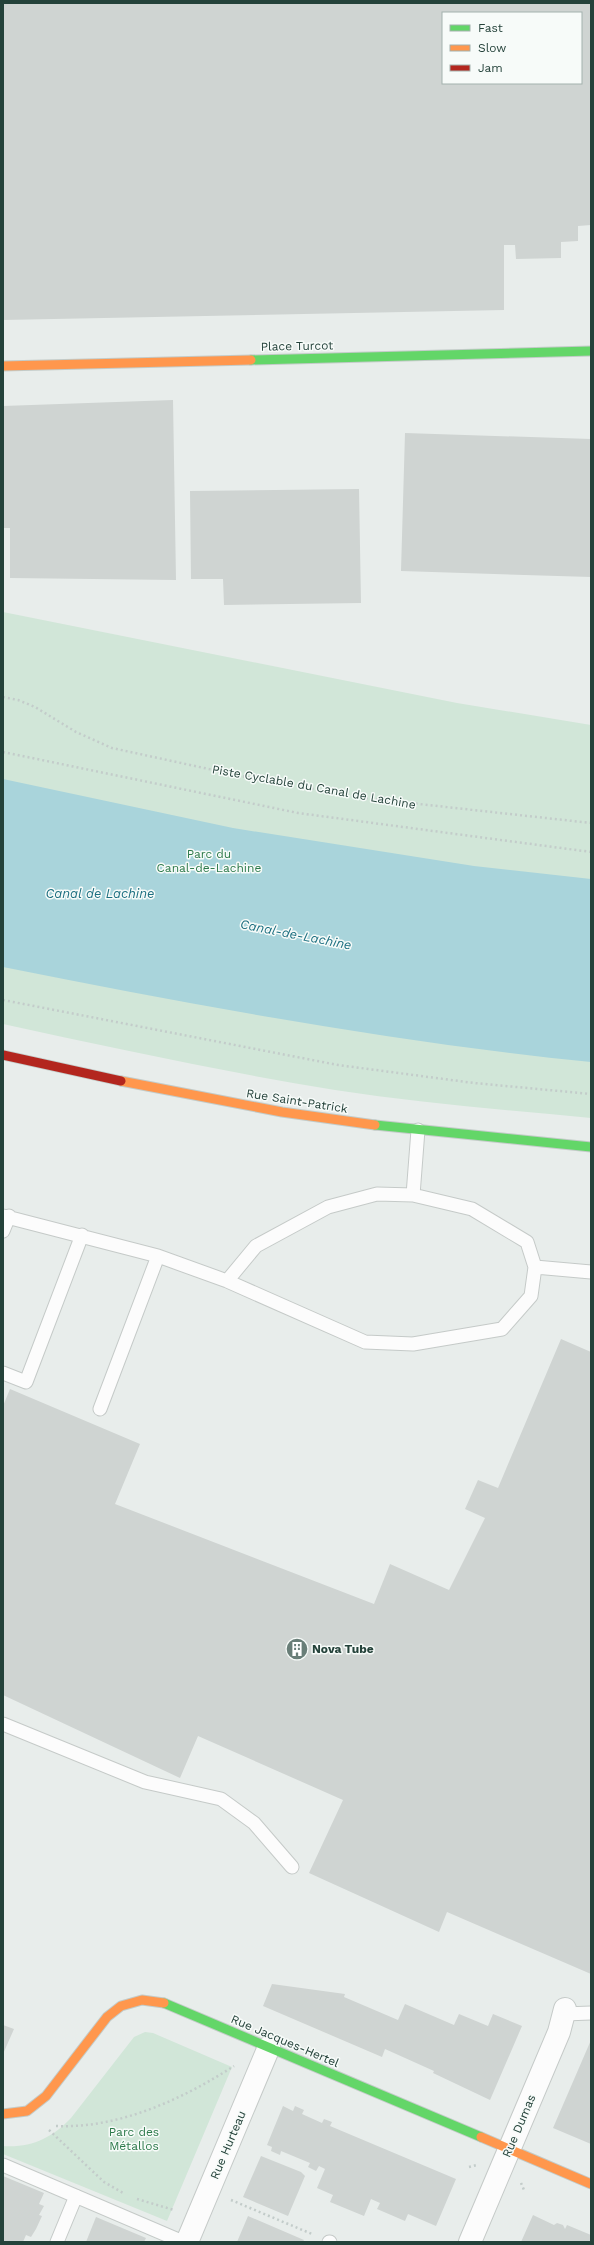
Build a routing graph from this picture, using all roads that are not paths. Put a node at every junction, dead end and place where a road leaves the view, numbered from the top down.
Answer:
1 (591, 351) edge
2 (3, 366) edge
3 (3, 1055) edge
4 (418, 1130) junction
5 (591, 1147) edge
6 (413, 1195) junction
7 (6, 1216) edge
8 (3, 1231) edge
9 (82, 1235) junction
10 (158, 1256) junction
11 (534, 1267) junction
12 (591, 1272) edge
13 (227, 1281) junction
14 (3, 1373) edge
15 (100, 1409) dead end
16 (3, 1724) edge
17 (292, 1867) dead end
18 (565, 2012) joint
19 (591, 2013) edge
20 (269, 2047) junction
21 (3, 2114) edge
22 (509, 2149) junction
23 (3, 2165) edge
24 (591, 2184) edge
25 (76, 2196) junction
26 (57, 2242) edge
27 (183, 2242) edge
28 (187, 2242) edge
29 (470, 2242) edge

1 - 2 street, Place Turcot
3 - 4 street, Rue Saint-Patrick
4 - 5 street, Rue Saint-Patrick
4 - 6 lane
6 - 11 lane
6 - 13 lane
7 - 8 lane
7 - 9 lane
9 - 10 lane
9 - 14 lane
10 - 13 lane
10 - 15 lane
11 - 12 lane
11 - 13 lane
16 - 17 lane
18 - 19 lane
18 - 22 street, Rue Dumas
20 - 21 street, Rue Jacques-Hertel
20 - 22 street, Rue Jacques-Hertel
20 - 28 street, Rue Hurteau
22 - 24 street, Rue Jacques-Hertel
22 - 29 street, Rue Dumas
23 - 25 lane
25 - 26 lane
25 - 27 lane

